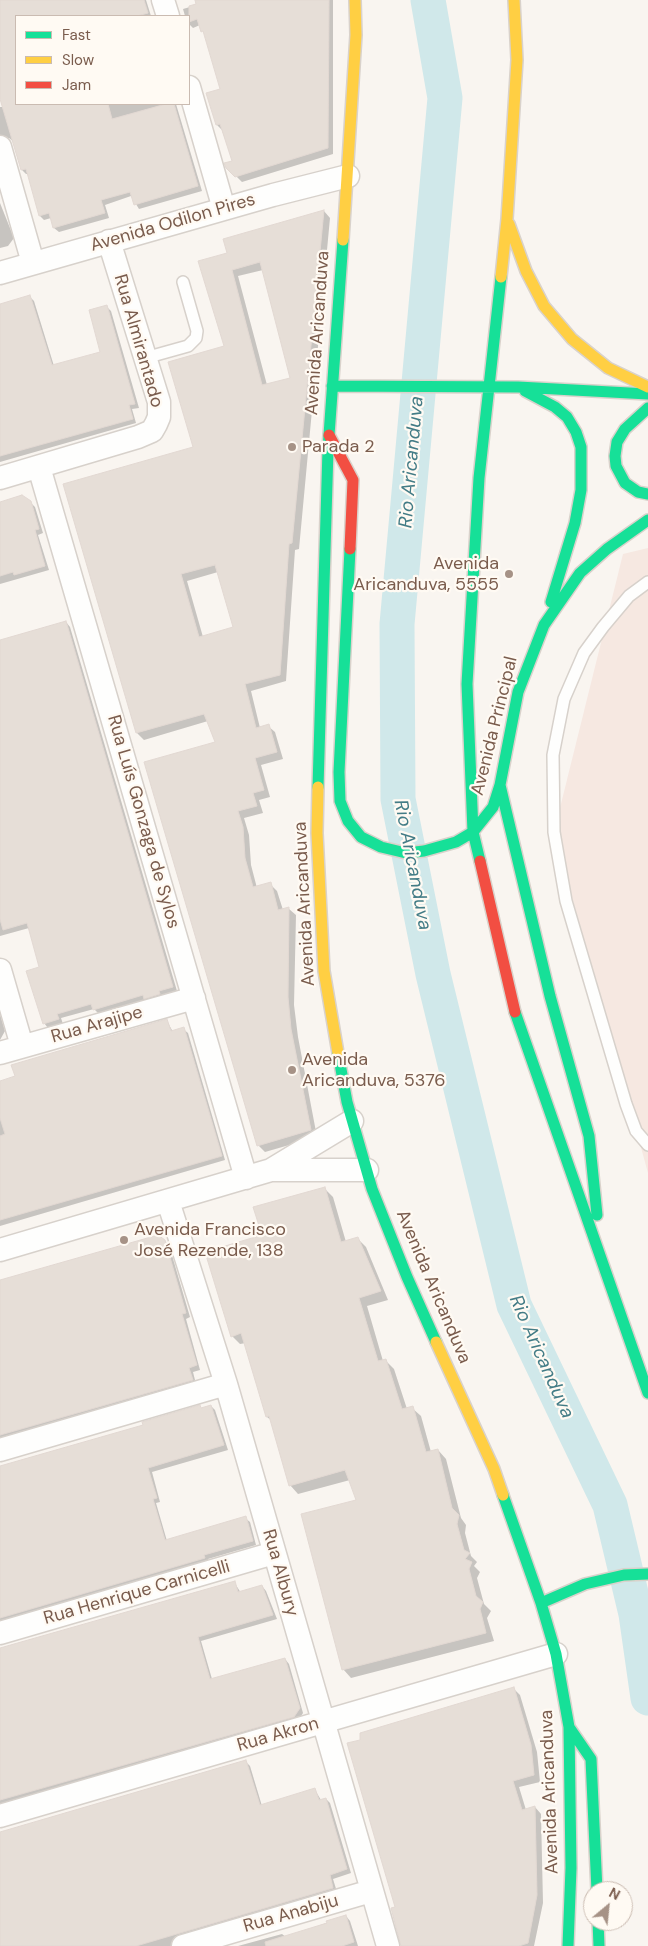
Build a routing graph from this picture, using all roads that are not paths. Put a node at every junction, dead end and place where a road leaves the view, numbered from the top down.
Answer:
1 (163, 0) edge
2 (355, 0) edge
3 (514, 0) edge
4 (168, 15) edge
5 (190, 90) edge
6 (0, 147) edge
7 (348, 176) junction
8 (224, 209) junction
9 (507, 219) junction
10 (109, 242) junction
11 (34, 263) junction
12 (0, 273) edge
13 (183, 282) dead end
14 (145, 358) junction
15 (332, 386) junction
16 (518, 387) junction
17 (648, 387) edge
18 (488, 388) junction
19 (648, 394) edge
20 (648, 408) edge
21 (329, 435) junction
22 (39, 467) junction
23 (0, 478) edge
24 (648, 494) edge
25 (648, 520) edge
26 (648, 582) edge
27 (544, 625) junction
28 (500, 785) junction
29 (473, 832) junction
30 (0, 970) edge
31 (194, 998) junction
32 (22, 1046) junction
33 (0, 1053) edge
34 (352, 1121) junction
35 (648, 1145) edge
36 (271, 1170) junction
37 (367, 1170) junction
38 (246, 1178) junction
39 (168, 1202) junction
40 (596, 1242) junction
41 (0, 1250) edge
42 (226, 1384) junction
43 (648, 1393) edge
44 (0, 1450) edge
45 (274, 1553) junction
46 (648, 1574) edge
47 (541, 1603) junction
48 (0, 1633) edge
49 (556, 1654) junction
50 (322, 1722) junction
51 (569, 1727) junction
52 (0, 1816) edge
53 (597, 1881) edge
54 (371, 1891) junction
55 (598, 1931) edge
56 (183, 1946) edge
57 (388, 1946) edge
58 (568, 1946) edge
59 (599, 1946) edge

1 - 4 street
2 - 7 main road, Avenida Aricanduva
3 - 9 main road
5 - 8 street
6 - 11 street
7 - 8 street, Avenida Odilon Pires
7 - 15 main road, Avenida Aricanduva
8 - 10 street, Avenida Odilon Pires
9 - 17 main road
9 - 18 main road
10 - 11 street, Avenida Odilon Pires
10 - 14 street, Rua Almirantado
11 - 12 street, Avenida Odilon Pires
13 - 14 lane
14 - 22 street, Rua Almirantado
15 - 18 main road
15 - 21 main road, Avenida Aricanduva
16 - 18 main road
16 - 19 main road
16 - 27 main road
18 - 29 main road
20 - 24 main road
21 - 29 main road, Avenida Principal
21 - 34 main road, Avenida Aricanduva
22 - 23 street, Rua Almirantado
22 - 31 street, Rua Luís Gonzaga de Sylos
25 - 27 main road, Avenida Principal
26 - 35 lane
27 - 28 main road, Avenida Principal
28 - 29 main road, Avenida Principal
28 - 40 main road
29 - 40 main road
30 - 32 street
31 - 32 street, Rua Arajipe
31 - 38 street, Rua Luís Gonzaga de Sylos
32 - 33 street, Rua Arajipe
34 - 36 street
34 - 37 main road, Avenida Aricanduva
36 - 37 street
36 - 38 street
37 - 47 main road, Avenida Aricanduva
38 - 39 street
39 - 41 street
39 - 42 street, Rua Albury
40 - 43 main road
42 - 44 street
42 - 45 street, Rua Albury
45 - 48 street, Rua Henrique Carnicelli
45 - 50 street, Rua Albury
46 - 47 main road
47 - 49 main road, Avenida Aricanduva
49 - 50 street, Rua Akron
49 - 51 main road, Avenida Aricanduva
50 - 52 street, Rua Akron
50 - 54 street, Rua Albury
51 - 53 main road
51 - 58 main road, Avenida Aricanduva
54 - 56 street, Rua Anabiju
54 - 57 street, Rua Albury
55 - 59 main road

